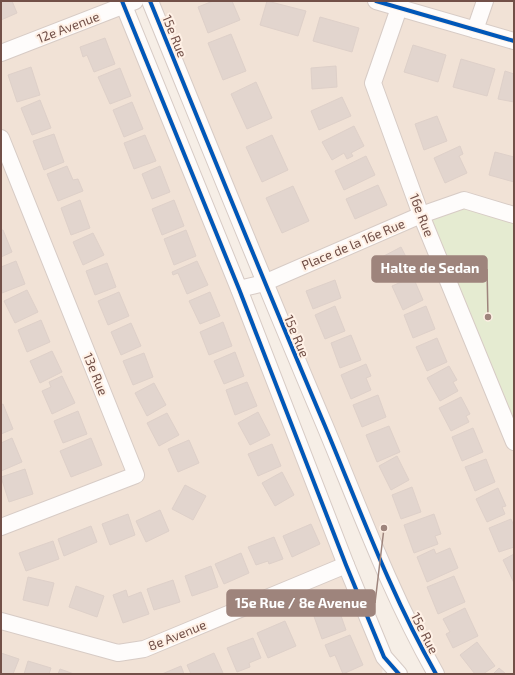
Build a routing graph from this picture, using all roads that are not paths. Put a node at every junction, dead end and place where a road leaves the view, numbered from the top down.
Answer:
1 (150, 1) edge
2 (376, 1) edge
3 (485, 1) edge
4 (127, 2) edge
5 (399, 8) junction
6 (475, 30) junction
7 (514, 41) edge
8 (1, 52) edge
9 (1, 138) edge
10 (421, 215) junction
11 (514, 215) edge
12 (264, 283) junction
13 (239, 289) junction
14 (510, 420) edge
15 (514, 442) edge
16 (1, 527) edge
17 (346, 565) junction
18 (1, 621) edge
19 (399, 674) edge
20 (436, 674) edge

1 - 12 street, 15e Rue
2 - 5 street
3 - 6 street
4 - 8 street, 12e Avenue
4 - 13 street
5 - 6 street
5 - 10 street, 16e Rue
6 - 7 street
9 - 16 street, 13e Rue
10 - 11 street, Place de la 16e Rue
10 - 12 street, Place de la 16e Rue
10 - 14 street, 16e Rue
12 - 13 street, Place de la 16e Rue
12 - 20 street, 15e Rue
13 - 17 street
14 - 15 street, 16e Rue
17 - 18 street, 8e Avenue
17 - 19 street

